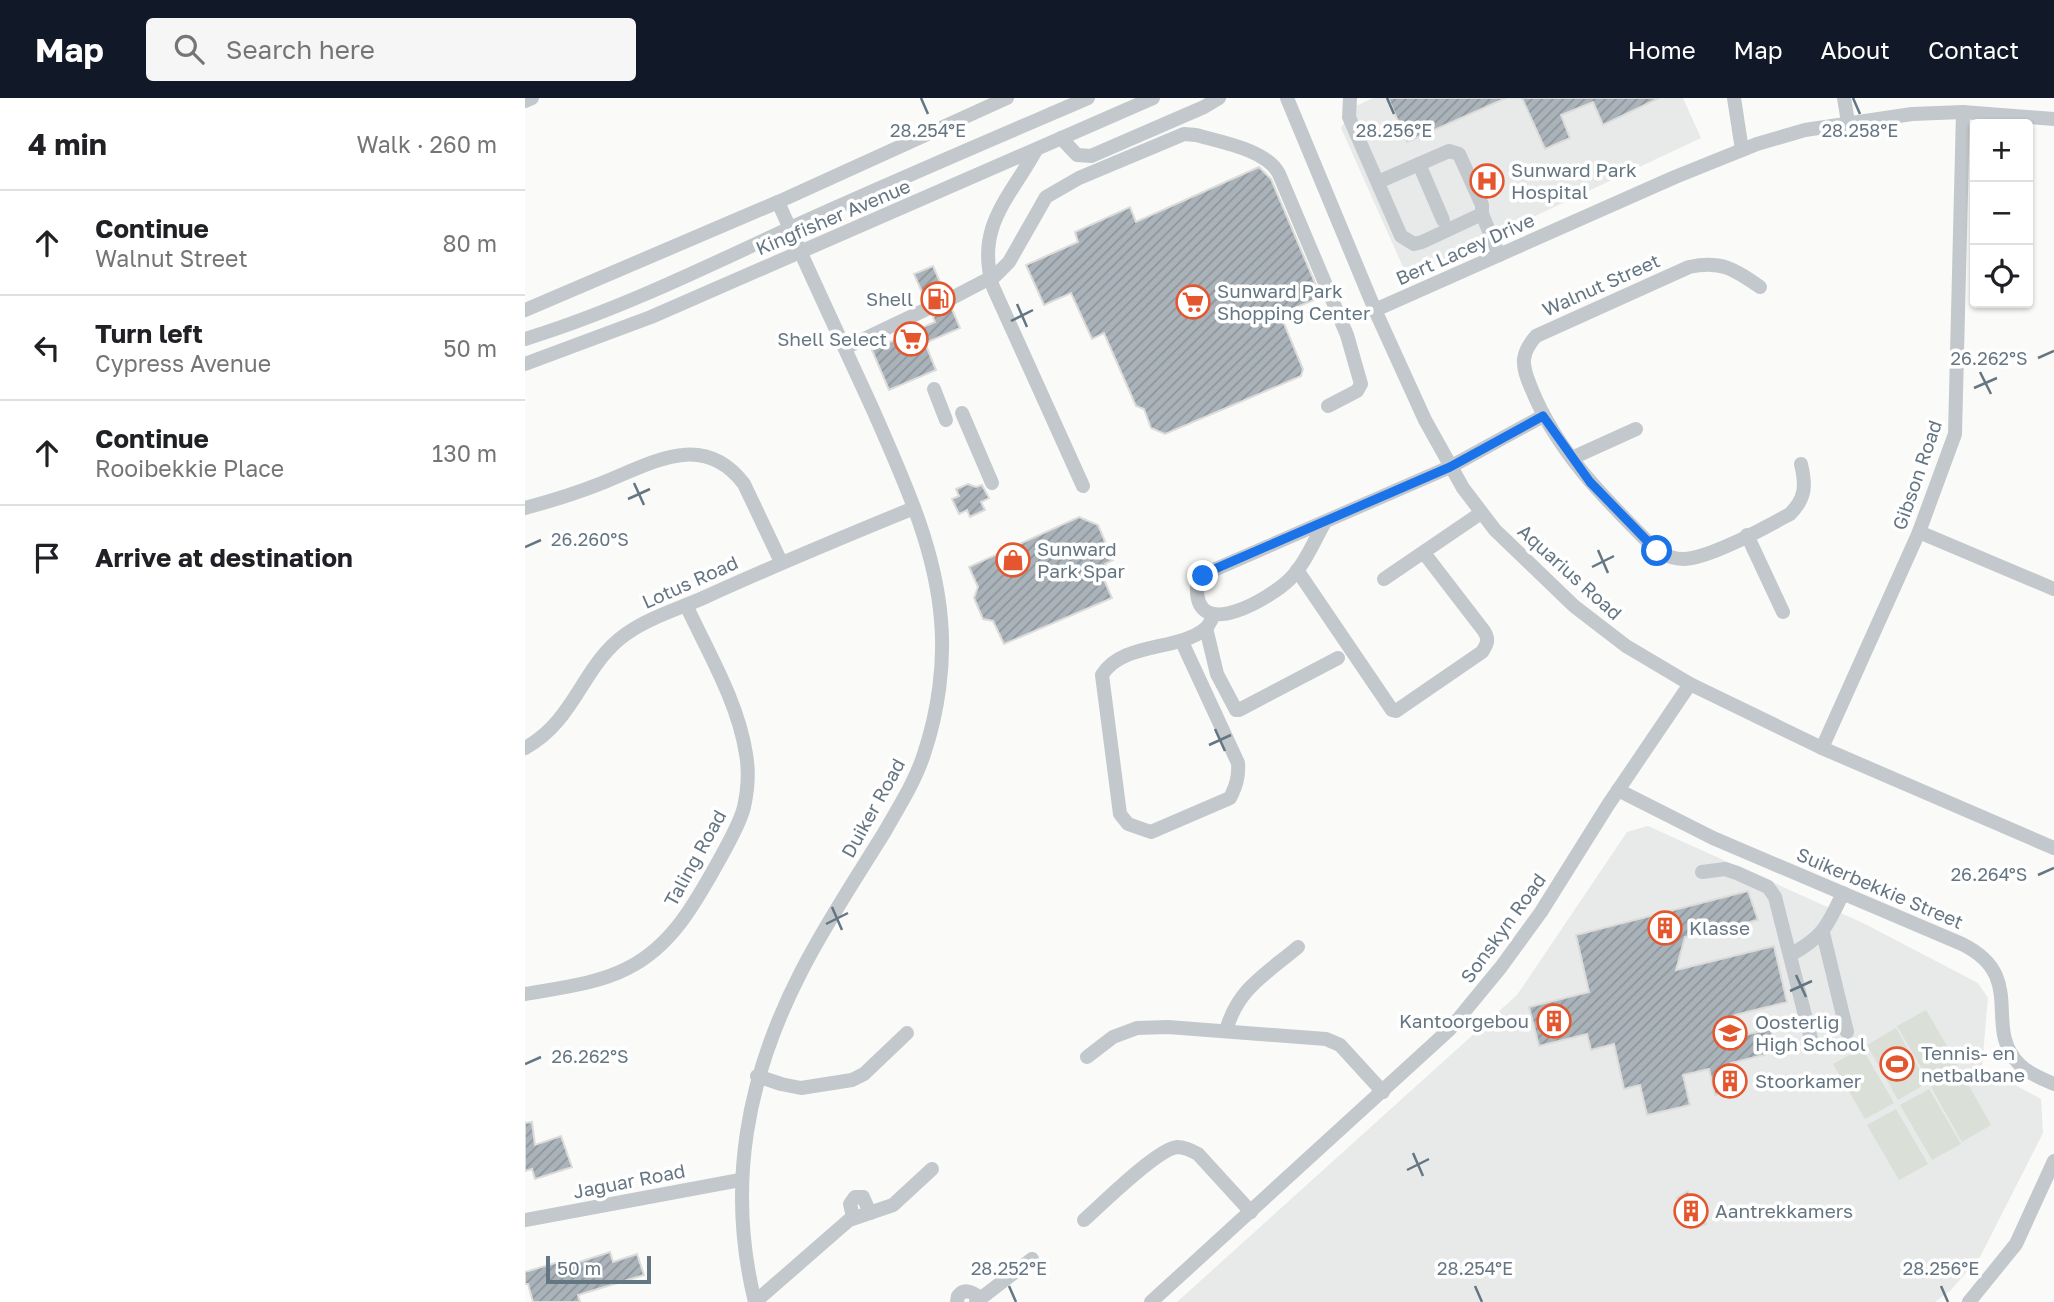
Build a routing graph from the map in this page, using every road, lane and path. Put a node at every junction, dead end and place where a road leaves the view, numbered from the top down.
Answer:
1 (532, 98) edge
2 (1007, 98) edge
3 (1088, 98) edge
4 (1153, 98) edge
5 (1219, 98) edge
6 (1287, 98) edge
7 (1350, 98) edge
8 (1734, 98) edge
9 (1844, 98) edge
10 (525, 101) edge
11 (1294, 105) edge
12 (1963, 112) junction
13 (2054, 120) edge
14 (1848, 122) junction
15 (1061, 138) junction
16 (1036, 149) junction
17 (1742, 150) junction
18 (1419, 164) junction
19 (1378, 182) junction
20 (778, 202) junction
21 (1482, 214) junction
22 (1443, 220) dead end
23 (790, 228) junction
24 (801, 252) junction
25 (1499, 255) junction
26 (990, 278) junction
27 (1760, 287) dead end
28 (948, 300) dead end
29 (929, 308) dead end
30 (525, 310) edge
31 (1375, 310) junction
32 (525, 338) edge
33 (845, 348) junction
34 (525, 364) edge
35 (934, 389) dead end
36 (1328, 406) dead end
37 (962, 413) dead end
38 (1543, 416) junction
39 (946, 420) dead end
40 (1636, 429) dead end
41 (1572, 458) junction
42 (1801, 464) dead end
43 (1450, 467) junction
44 (992, 482) dead end
45 (1083, 486) dead end
46 (525, 508) edge
47 (914, 508) junction
48 (1481, 513) junction
49 (1325, 522) junction
50 (1919, 532) junction
51 (1747, 535) junction
52 (1424, 553) junction
53 (781, 562) junction
54 (1297, 570) junction
55 (1384, 579) dead end
56 (2054, 589) edge
57 (687, 606) junction
58 (1783, 612) dead end
59 (1210, 622) junction
60 (1182, 642) junction
61 (1338, 658) dead end
62 (1690, 684) junction
63 (525, 748) edge
64 (1822, 748) junction
65 (1618, 790) junction
66 (2054, 848) edge
67 (1702, 872) dead end
68 (1843, 893) junction
69 (1823, 933) junction
70 (1298, 947) dead end
71 (1790, 955) junction
72 (525, 994) edge
73 (1226, 1031) junction
74 (1847, 1032) dead end
75 (907, 1033) dead end
76 (1811, 1038) dead end
77 (1087, 1057) dead end
78 (758, 1076) junction
79 (2054, 1084) edge
80 (1383, 1092) junction
81 (2054, 1161) edge
82 (932, 1169) dead end
83 (740, 1180) junction
84 (2050, 1185) edge
85 (1251, 1212) junction
86 (525, 1220) edge
87 (1084, 1220) dead end
88 (1033, 1259) dead end
89 (978, 1300) edge
90 (755, 1302) edge
91 (957, 1302) edge
92 (1151, 1302) edge
93 (1969, 1302) edge

1 - 10 street
2 - 20 street
3 - 23 street, Kingfisher Avenue
4 - 15 street, Kingfisher Avenue
5 - 15 street
6 - 11 street, Aquarius Road
7 - 19 street
8 - 17 street
9 - 14 street
11 - 31 street, Aquarius Road
12 - 13 street, Bert Lacey Drive
12 - 14 street, Bert Lacey Drive
12 - 50 street, Gibson Road
14 - 17 street, Bert Lacey Drive
15 - 16 street, Kingfisher Avenue
16 - 24 street, Kingfisher Avenue
16 - 26 street
17 - 25 street, Bert Lacey Drive
18 - 19 street
18 - 21 street
18 - 22 street
19 - 21 street
20 - 23 street, Duiker Road
20 - 30 street
21 - 25 street
23 - 24 street, Duiker Road
23 - 32 street, Kingfisher Avenue
24 - 33 street, Duiker Road
24 - 34 street, Kingfisher Avenue
25 - 31 street, Bert Lacey Drive
26 - 28 street
26 - 36 street
26 - 45 street
27 - 38 street, Walnut Street
29 - 33 street
31 - 43 street, Aquarius Road
33 - 47 street, Duiker Road
35 - 39 street
37 - 44 street
38 - 41 street, Walnut Street
38 - 43 street
40 - 41 street
41 - 51 street, Walnut Street
42 - 51 street, Walnut Street
43 - 48 street, Aquarius Road
43 - 49 street
46 - 53 street
47 - 53 street, Lotus Road
47 - 78 street, Duiker Road
48 - 52 street
48 - 62 street, Aquarius Road
49 - 54 street
49 - 59 street
50 - 56 street
50 - 64 street, Gibson Road
51 - 58 street
52 - 54 street
52 - 55 street
53 - 57 street, Lotus Road
54 - 59 street
57 - 63 street, Lotus Road
57 - 72 street, Taling Road
59 - 60 street
59 - 61 street
60 - 60 street
62 - 64 street, Aquarius Road
62 - 65 street, Sonskyn Road
64 - 66 street, Aquarius Road
65 - 68 street, Suikerbekkie Street
65 - 80 street, Sonskyn Road
67 - 71 street
68 - 69 street
68 - 79 street, Suikerbekkie Street
69 - 71 street
69 - 74 street
70 - 73 street
71 - 76 street
73 - 77 street
73 - 80 street
75 - 78 street
78 - 83 street, Duiker Road
80 - 85 street, Sonskyn Road
81 - 84 street
82 - 90 street
83 - 86 street, Jaguar Road
83 - 90 street, Duiker Road
84 - 93 street
85 - 87 street
85 - 92 street, Sonskyn Road
88 - 89 street
89 - 91 street

